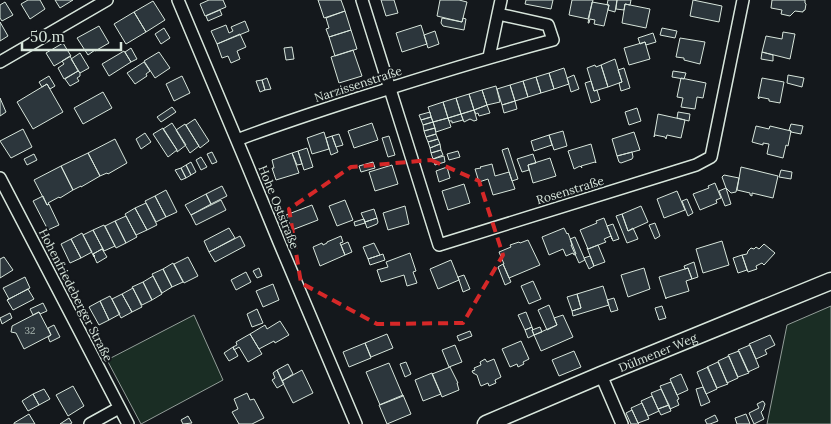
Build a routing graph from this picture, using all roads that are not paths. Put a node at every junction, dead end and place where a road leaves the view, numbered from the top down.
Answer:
1 (107, 0) edge
2 (178, 0) edge
3 (362, 0) edge
4 (501, 0) edge
5 (743, 0) edge
6 (498, 14) junction
7 (489, 57) junction
8 (0, 62) edge
9 (390, 88) junction
10 (237, 140) junction
11 (0, 178) edge
12 (831, 281) edge
13 (601, 375) junction
14 (119, 408) junction
15 (90, 424) edge
16 (128, 424) edge
17 (356, 424) edge
18 (486, 424) edge
19 (622, 424) edge

1 - 8 street
2 - 10 street, Hohe Oststraße
3 - 9 street
4 - 6 street
5 - 9 street, Rosenstraße
6 - 7 street
6 - 7 street, Narzissenstraße
7 - 9 street, Narzissenstraße
9 - 10 street, Narzissenstraße
10 - 17 street, Hohe Oststraße
11 - 14 street, Hohenfriedeberger Straße
12 - 13 street, Dülmener Weg
13 - 18 street, Dülmener Weg
13 - 19 street
14 - 15 street
14 - 16 street, Hohenfriedeberger Straße

